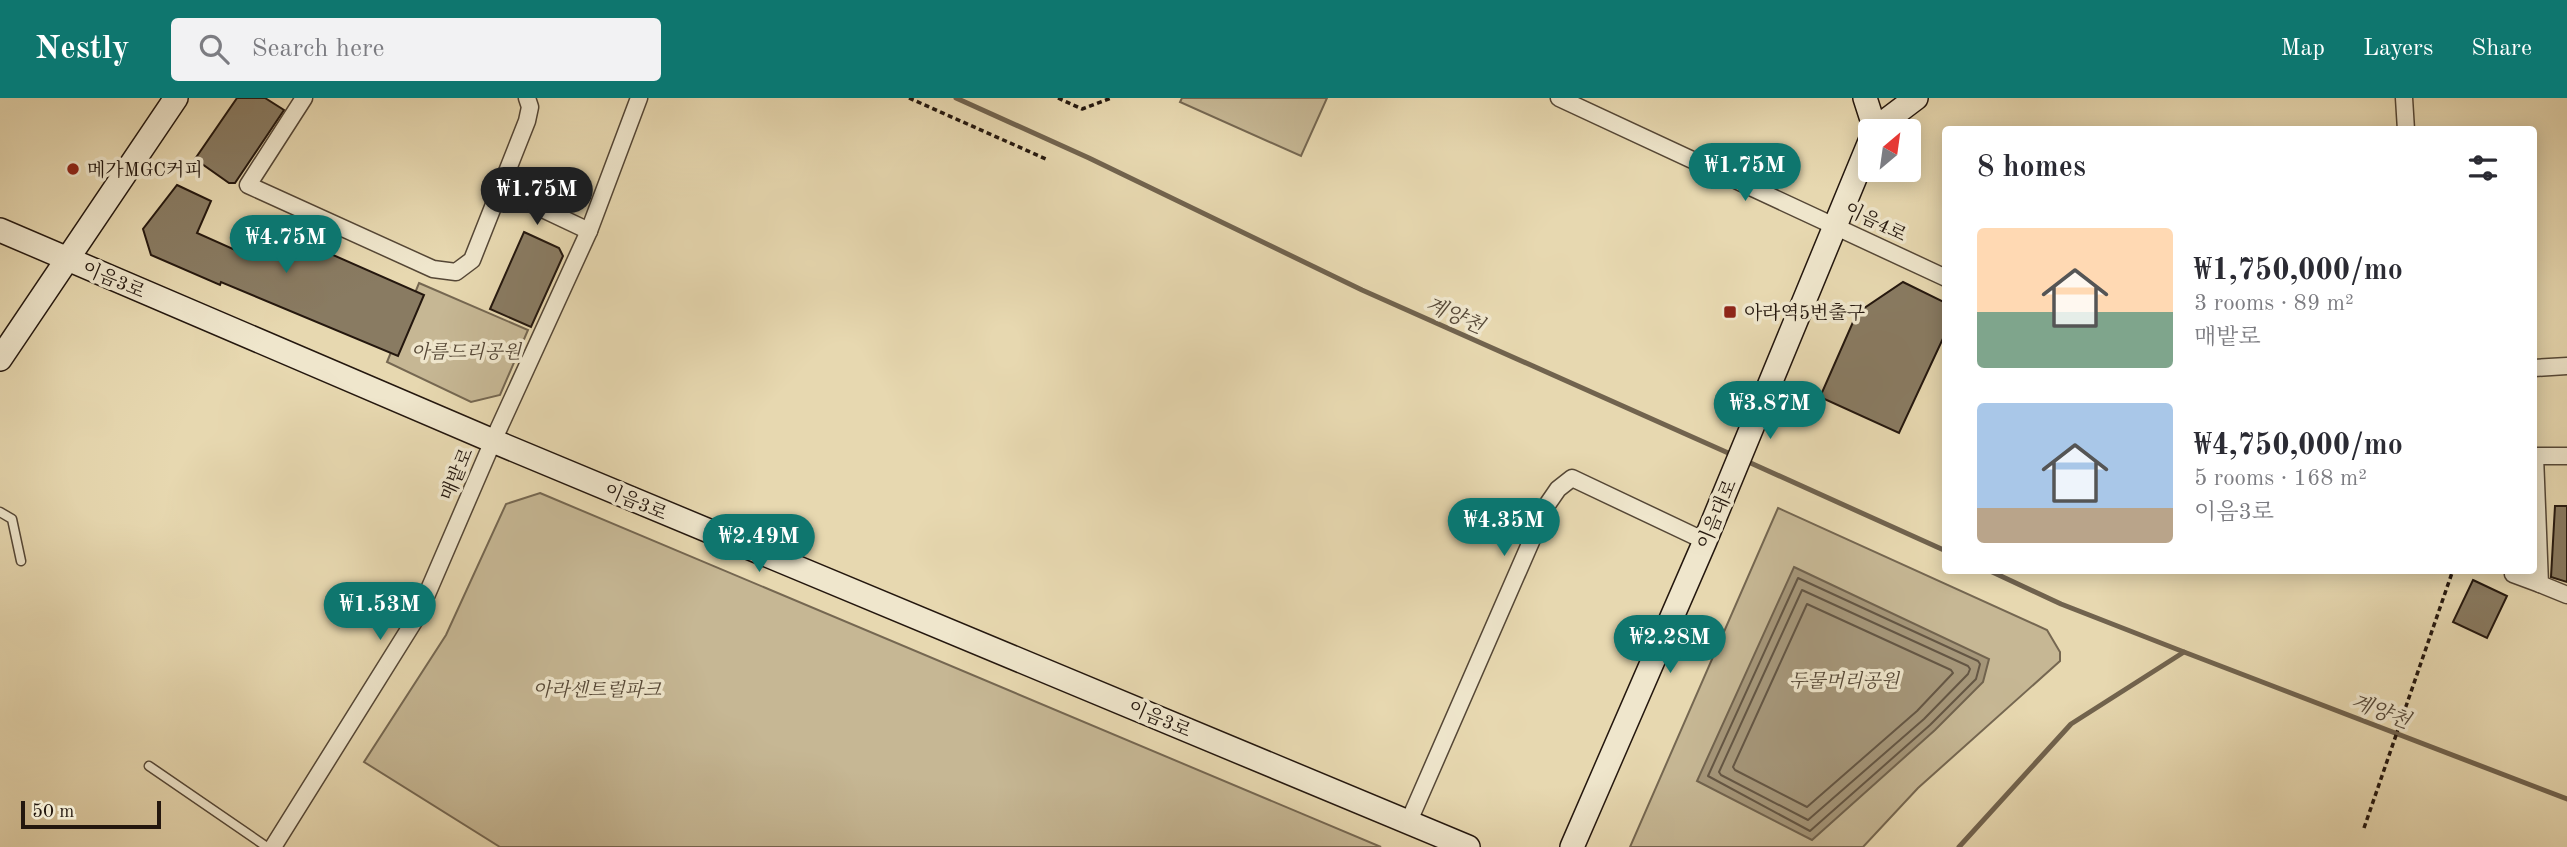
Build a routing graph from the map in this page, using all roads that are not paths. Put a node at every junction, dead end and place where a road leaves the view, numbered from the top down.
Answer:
1 (176, 98) edge
2 (304, 98) edge
3 (527, 98) edge
4 (639, 98) edge
5 (1559, 98) edge
6 (1865, 98) edge
7 (1888, 98) edge
8 (1916, 98) edge
9 (2404, 98) edge
10 (1870, 119) edge
11 (1879, 119) edge
12 (1890, 119) edge
13 (2406, 126) edge
14 (1858, 169) edge
15 (500, 190) junction
16 (1835, 225) junction
17 (0, 230) edge
18 (589, 231) junction
19 (68, 259) junction
20 (1942, 276) edge
21 (0, 359) edge
22 (2567, 366) edge
23 (2537, 368) edge
24 (493, 441) junction
25 (2537, 456) edge
26 (2567, 456) edge
27 (2537, 507) edge
28 (0, 512) edge
29 (1705, 541) junction
30 (21, 561) dead end
31 (2514, 574) dead end
32 (2540, 584) junction
33 (2567, 595) edge
34 (149, 766) dead end
35 (1409, 821) junction
36 (267, 847) edge
37 (273, 847) edge
38 (1468, 847) edge
39 (1572, 847) edge

1 - 19 street
2 - 15 street
3 - 15 street
4 - 18 street, 매밭로
5 - 16 street, 이음4로
6 - 10 street
7 - 11 street, 이음대로
8 - 12 street
9 - 13 street
14 - 16 street, 이음대로
15 - 18 street
16 - 20 street, 이음4로
16 - 29 street, 이음대로
17 - 19 street, 이음3로
18 - 24 street, 매밭로
19 - 21 street
19 - 24 street, 이음3로
22 - 23 street
24 - 35 street, 이음3로
24 - 37 street, 매밭로
25 - 26 street
27 - 32 street
28 - 30 lane
29 - 35 street
29 - 39 street, 이음대로
31 - 32 street
32 - 33 street
34 - 36 lane
35 - 38 street, 이음3로

